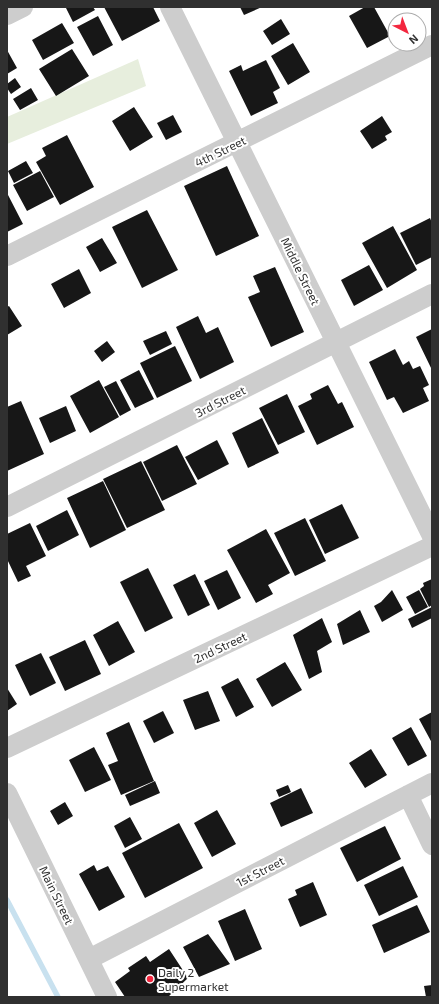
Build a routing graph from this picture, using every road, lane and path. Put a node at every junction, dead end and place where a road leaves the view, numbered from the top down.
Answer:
1 (23, 7) edge
2 (170, 7) edge
3 (7, 15) edge
4 (432, 45) edge
5 (237, 142) junction
6 (7, 256) edge
7 (432, 294) edge
8 (336, 343) junction
9 (7, 507) edge
10 (432, 536) edge
11 (432, 546) edge
12 (7, 748) edge
13 (432, 782) edge
14 (7, 793) edge
15 (408, 795) junction
16 (432, 845) edge
17 (89, 959) junction
18 (107, 997) edge

1 - 3 street
2 - 5 street, Middle Street
4 - 5 street, 4th Street
5 - 6 street, 4th Street
5 - 8 street, Middle Street
7 - 8 street, 3rd Street
8 - 9 street, 3rd Street
8 - 10 street, Middle Street
11 - 12 street, 2nd Street
13 - 15 street, 1st Street
14 - 17 street, Main Street
15 - 16 street
15 - 17 street, 1st Street
17 - 18 street, Main Street

